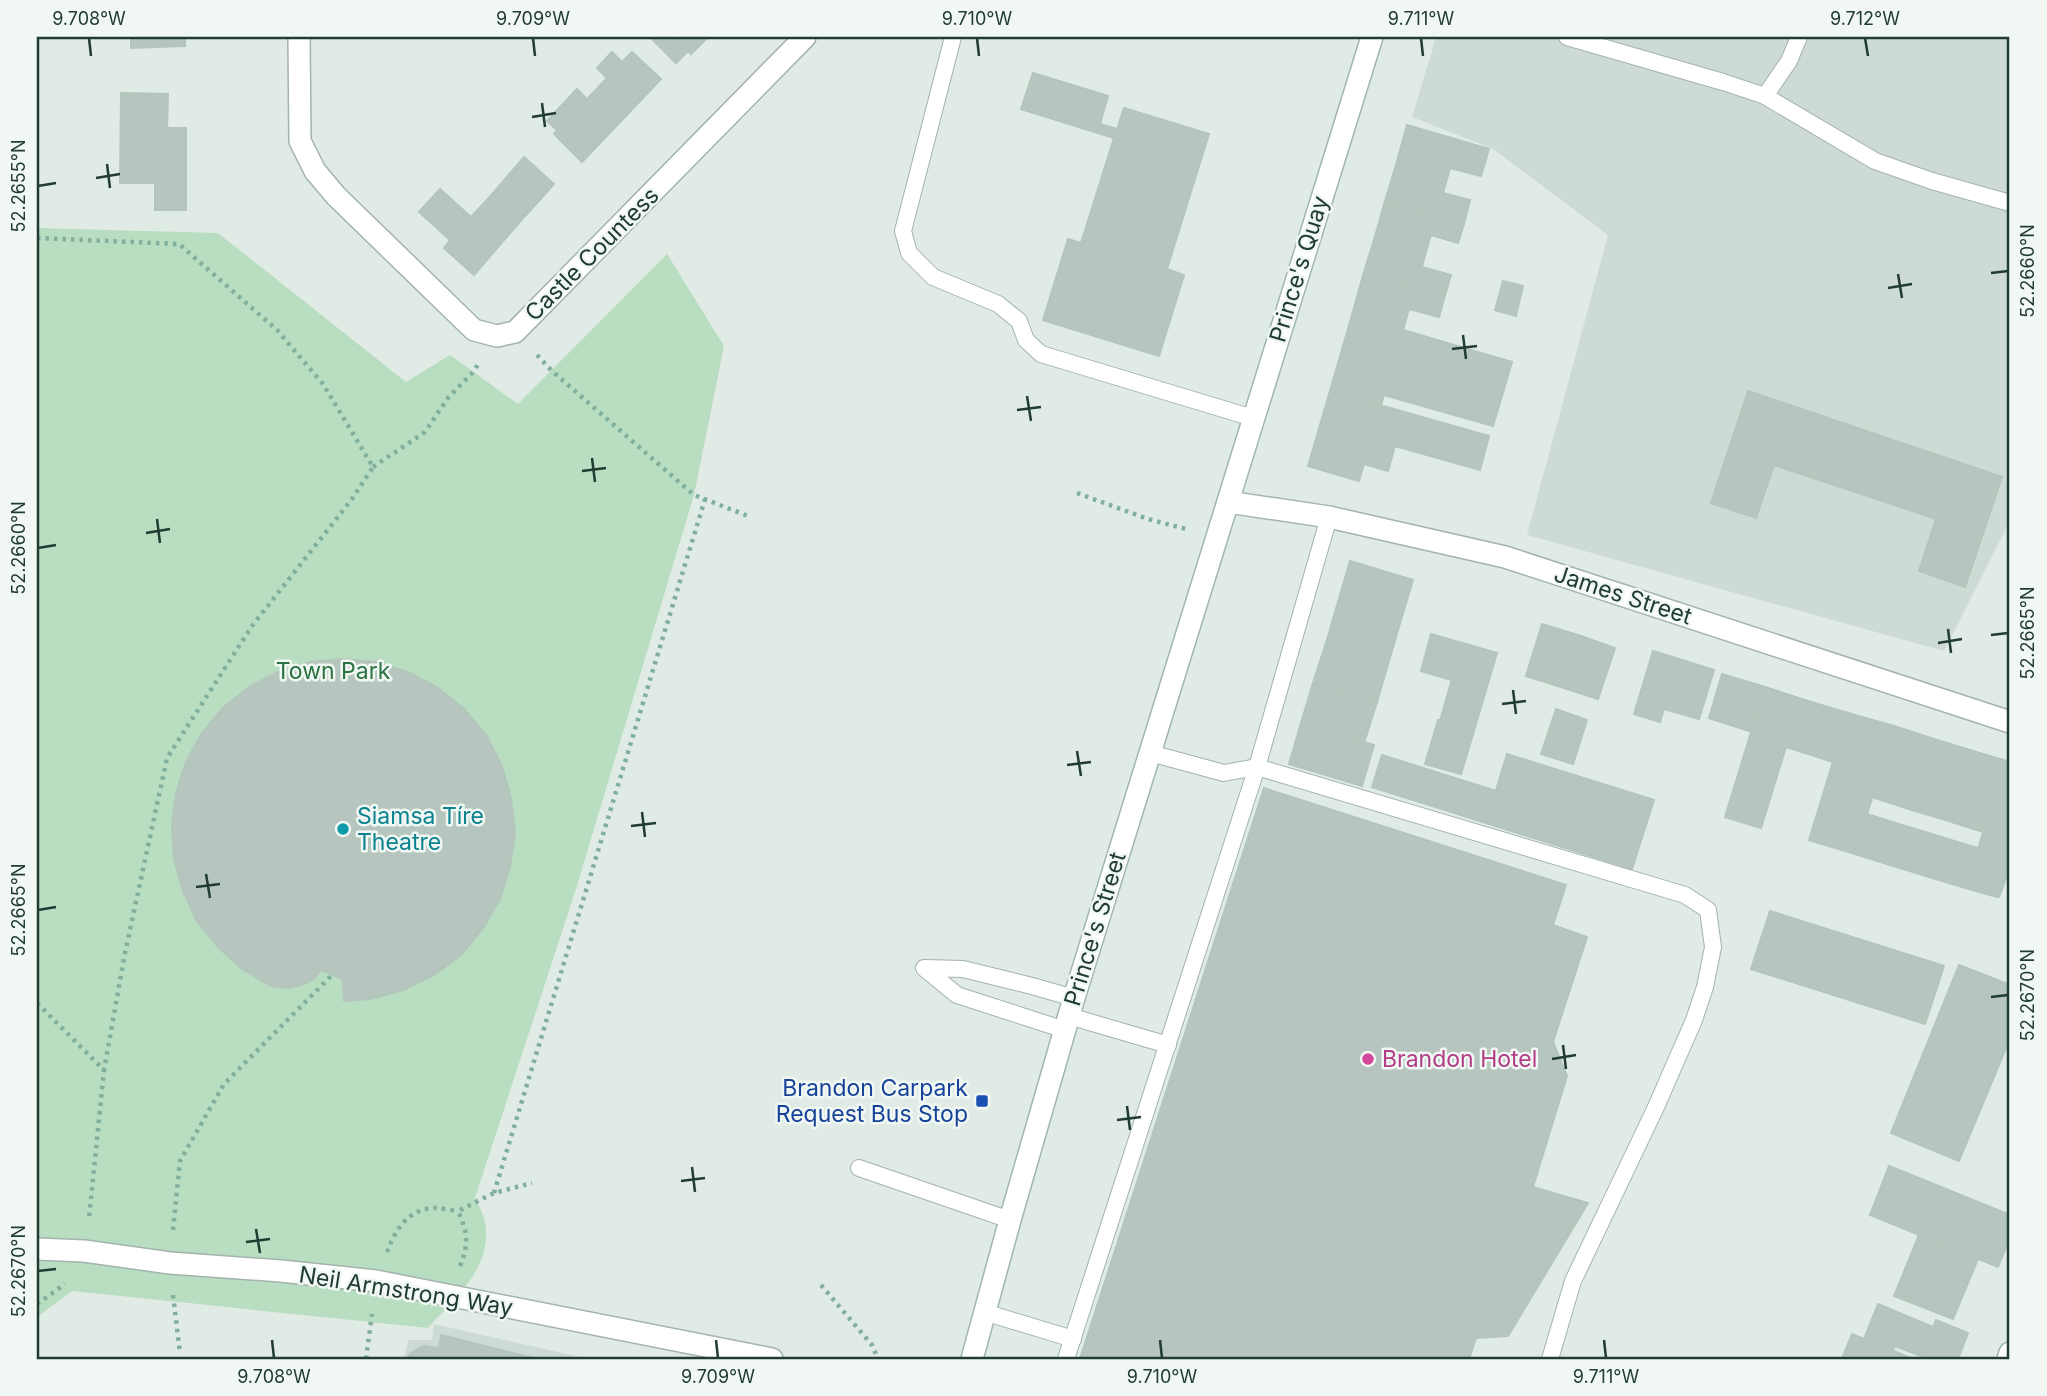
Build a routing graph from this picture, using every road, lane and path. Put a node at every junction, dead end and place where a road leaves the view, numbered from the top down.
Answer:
1 (299, 37) edge
2 (805, 37) edge
3 (953, 37) edge
4 (1372, 37) edge
5 (1567, 37) edge
6 (1800, 37) edge
7 (1765, 96) junction
8 (2010, 203) edge
9 (37, 237) edge
10 (506, 334) junction
11 (1253, 418) junction
12 (373, 467) junction
13 (1077, 493) dead end
14 (705, 499) junction
15 (1228, 502) junction
16 (748, 516) dead end
17 (1329, 517) junction
18 (1216, 538) junction
19 (2010, 722) edge
20 (1150, 753) junction
21 (1257, 766) junction
22 (332, 975) dead end
23 (37, 1003) edge
24 (1069, 1014) junction
25 (1168, 1045) junction
26 (104, 1070) junction
27 (859, 1168) dead end
28 (532, 1183) dead end
29 (494, 1193) junction
30 (1010, 1220) junction
31 (37, 1249) edge
32 (83, 1251) junction
33 (170, 1263) junction
34 (821, 1284) dead end
35 (442, 1293) junction
36 (37, 1304) edge
37 (984, 1312) junction
38 (1073, 1339) junction
39 (180, 1353) dead end
40 (2010, 1353) edge
41 (772, 1359) edge
42 (878, 1359) edge
43 (972, 1359) edge
44 (1066, 1359) edge
45 (1550, 1359) edge
46 (2008, 1359) edge

1 - 10 street
2 - 10 street, Castle Countess
3 - 11 lane
4 - 11 street, Prince's Quay
5 - 7 lane
6 - 7 lane
7 - 8 lane
9 - 12 path
10 - 12 path
10 - 14 path
11 - 15 street, Prince's Quay
12 - 26 path
13 - 18 path
14 - 16 path
14 - 29 path
15 - 17 street, James Street
15 - 18 street, Prince's Street
17 - 19 street, James Street
17 - 21 lane
18 - 20 street, Prince's Street
20 - 21 lane
20 - 24 street, Prince's Street
21 - 25 lane
21 - 45 lane
22 - 33 path
23 - 26 path
24 - 24 lane
24 - 25 lane
24 - 30 street, Prince's Street
25 - 38 lane
26 - 32 path
27 - 30 lane
28 - 29 path
29 - 35 path
30 - 37 street, Prince's Street
31 - 32 street, Neil Armstrong Way
32 - 33 street, Neil Armstrong Way
32 - 36 path
33 - 35 street, Neil Armstrong Way
33 - 39 path
34 - 42 path
35 - 41 street, Neil Armstrong Way
37 - 38 lane
37 - 43 street, Prince's Street
38 - 44 lane
40 - 46 street

